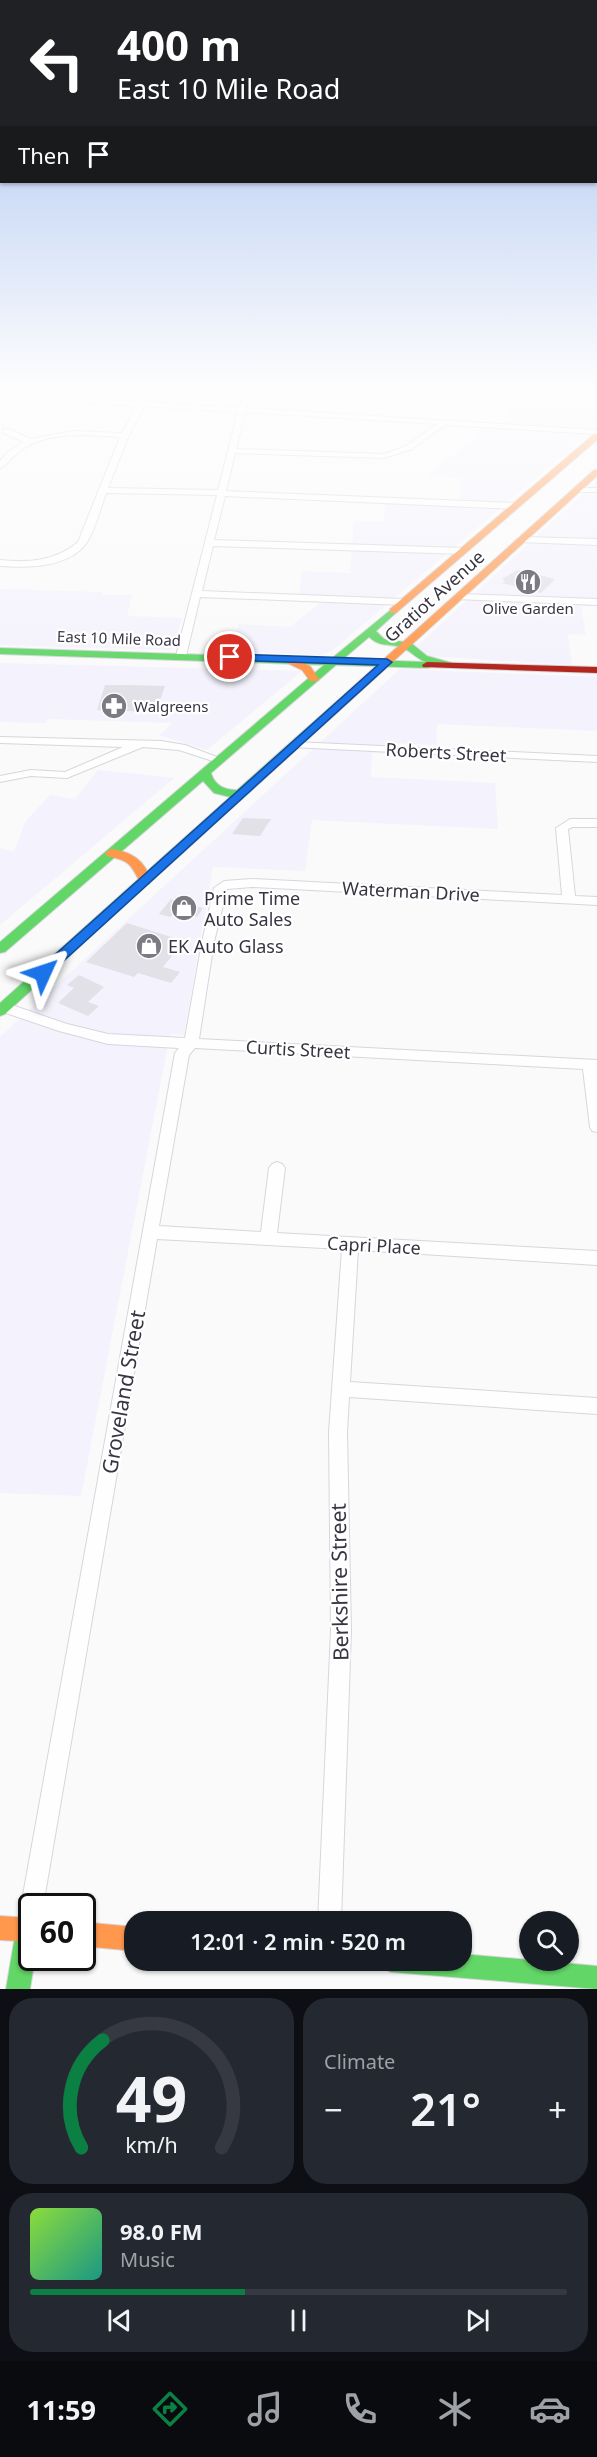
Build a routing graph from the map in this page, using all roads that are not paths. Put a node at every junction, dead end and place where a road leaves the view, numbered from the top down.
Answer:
1 (106, 483) edge
2 (224, 483) edge
3 (543, 483) edge
4 (586, 483) edge
5 (103, 490) junction
6 (578, 490) junction
7 (597, 490) edge
8 (221, 493) junction
9 (516, 506) junction
10 (489, 542) junction
11 (597, 542) edge
12 (210, 543) junction
13 (517, 544) junction
14 (56, 558) junction
15 (468, 560) junction
16 (0, 564) edge
17 (72, 566) dead end
18 (482, 576) junction
19 (197, 594) junction
20 (459, 597) junction
21 (404, 602) junction
22 (597, 602) edge
23 (371, 630) junction
24 (406, 645) junction
25 (0, 651) edge
26 (181, 656) junction
27 (287, 659) junction
28 (336, 661) junction
29 (387, 662) junction
30 (448, 665) junction
31 (597, 670) edge
32 (311, 682) junction
33 (338, 691) junction
34 (0, 740) edge
35 (142, 744) junction
36 (295, 745) junction
37 (597, 759) edge
38 (219, 760) junction
39 (205, 772) junction
40 (3, 779) edge
41 (0, 792) edge
42 (241, 794) junction
43 (597, 823) edge
44 (111, 853) junction
45 (145, 881) junction
46 (224, 885) joint
47 (569, 900) junction
48 (597, 901) edge
49 (0, 949) edge
50 (2, 1009) edge
51 (191, 1044) junction
52 (593, 1064) edge
53 (597, 1127) edge
54 (277, 1168) dead end
55 (151, 1232) junction
56 (268, 1239) junction
57 (350, 1243) junction
58 (597, 1258) edge
59 (341, 1389) junction
60 (597, 1406) edge
61 (36, 1893) edge
62 (329, 1911) edge
63 (18, 1923) edge
64 (0, 1928) edge
65 (96, 1935) edge
66 (124, 1938) edge
67 (21, 1971) edge
68 (472, 1971) edge
69 (597, 1978) edge
70 (555, 1982) edge
71 (18, 1989) edge

1 - 5 street
2 - 8 street
3 - 9 main road, Gratiot Avenue
4 - 6 main road, Gratiot Avenue
5 - 8 street
5 - 14 street
6 - 7 street
6 - 13 main road, Gratiot Avenue
8 - 9 street
8 - 12 street
9 - 10 main road, Gratiot Avenue
10 - 13 main road
10 - 15 main road, Gratiot Avenue
11 - 13 street
12 - 15 street
12 - 19 street
13 - 18 main road, Gratiot Avenue
14 - 16 street
14 - 17 street
15 - 18 main road
15 - 21 main road, Gratiot Avenue
18 - 20 main road, Gratiot Avenue
19 - 21 street
19 - 26 street
20 - 22 street
20 - 24 main road, Gratiot Avenue
21 - 23 main road, Gratiot Avenue
23 - 24 main road
23 - 28 main road, Gratiot Avenue
24 - 29 main road, Gratiot Avenue
24 - 30 main road
25 - 26 main road, East 10 Mile Road
26 - 27 main road, East 10 Mile Road
27 - 28 main road, East 10 Mile Road
27 - 32 main road
28 - 29 main road, East 10 Mile Road
28 - 32 main road, Gratiot Avenue
29 - 30 main road, East 10 Mile Road
29 - 33 main road, Gratiot Avenue
30 - 31 main road, East 10 Mile Road
32 - 33 main road
32 - 38 main road, Gratiot Avenue
33 - 36 main road, Gratiot Avenue
34 - 35 street
35 - 38 street
35 - 40 street
36 - 37 street, Roberts Street
36 - 42 main road, Gratiot Avenue
38 - 39 main road, Gratiot Avenue
39 - 42 main road
39 - 44 main road, Gratiot Avenue
40 - 41 street
42 - 45 main road, Gratiot Avenue
43 - 47 street
44 - 45 main road
44 - 49 main road, Gratiot Avenue
45 - 50 main road, Gratiot Avenue
46 - 47 street, Waterman Drive
46 - 51 street, Groveland Street
47 - 48 street, Waterman Drive
50 - 51 street, Curtis Street
51 - 52 street, Curtis Street
51 - 55 street, Groveland Street
52 - 53 street
54 - 56 street
55 - 56 street, Capri Place
55 - 61 street, Groveland Street
56 - 57 street, Capri Place
57 - 58 street, Capri Place
57 - 59 street, Berkshire Street
59 - 60 street
59 - 62 street, Berkshire Street
63 - 64 main road
65 - 66 main road
67 - 71 main road, Groveland Street
68 - 70 main road
69 - 70 main road

